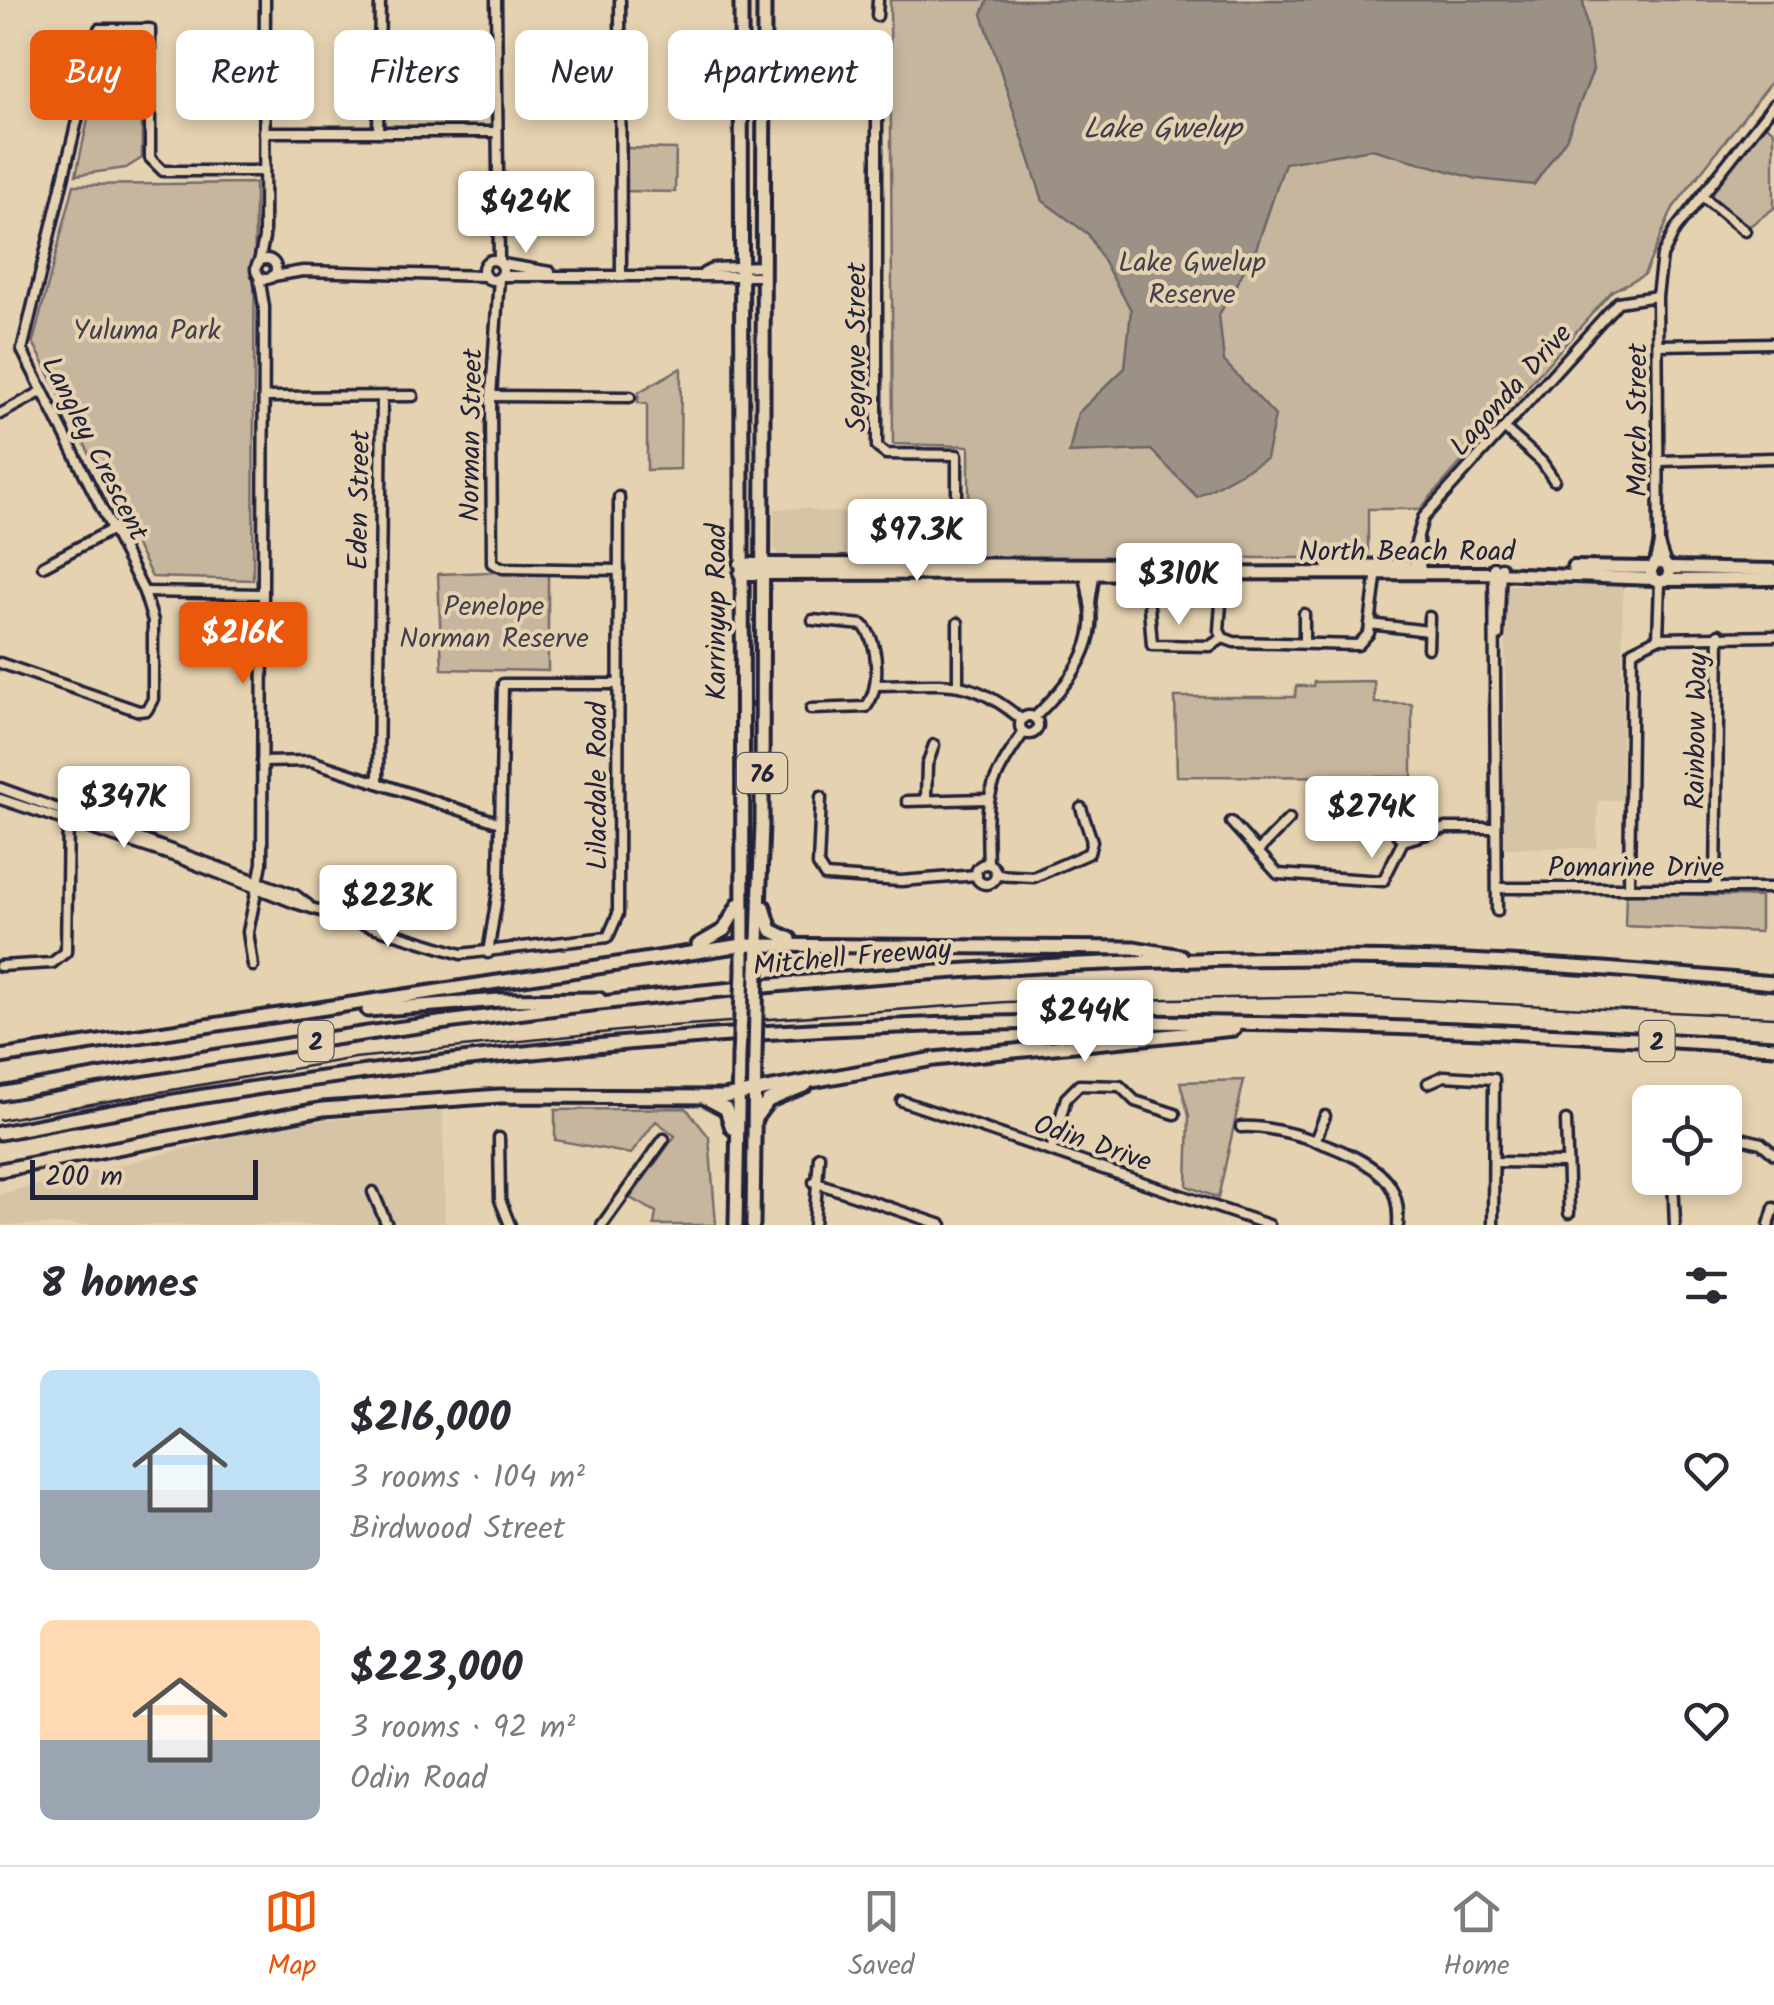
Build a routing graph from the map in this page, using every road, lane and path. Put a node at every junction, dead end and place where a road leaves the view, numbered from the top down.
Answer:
1 (265, 0) edge
2 (380, 0) edge
3 (496, 0) edge
4 (620, 0) edge
5 (742, 0) edge
6 (764, 0) edge
7 (878, 0) edge
8 (878, 16) dead end
9 (1774, 104) edge
10 (877, 120) edge
11 (264, 132) junction
12 (378, 132) junction
13 (495, 132) junction
14 (263, 171) junction
15 (1703, 196) junction
16 (1745, 231) dead end
17 (496, 235) junction
18 (264, 238) junction
19 (259, 262) junction
20 (273, 262) junction
21 (487, 262) junction
22 (500, 263) junction
23 (304, 271) junction
24 (762, 271) junction
25 (457, 272) junction
26 (741, 272) junction
27 (559, 274) junction
28 (621, 274) junction
29 (259, 276) junction
30 (272, 277) junction
31 (486, 277) junction
32 (500, 277) junction
33 (1657, 296) junction
34 (495, 304) junction
35 (264, 307) junction
36 (1774, 343) edge
37 (1659, 346) junction
38 (41, 392) junction
39 (413, 396) dead end
40 (491, 396) junction
41 (264, 397) junction
42 (382, 397) junction
43 (630, 397) dead end
44 (0, 414) edge
45 (1505, 428) junction
46 (881, 453) junction
47 (1774, 458) edge
48 (1660, 461) junction
49 (873, 462) dead end
50 (1554, 480) dead end
51 (619, 497) dead end
52 (110, 530) junction
53 (43, 566) dead end
54 (957, 568) junction
55 (740, 569) junction
56 (763, 569) junction
57 (1090, 569) junction
58 (1221, 569) junction
59 (1377, 569) junction
60 (1418, 569) junction
61 (620, 570) junction
62 (1498, 570) junction
63 (1774, 570) edge
64 (1660, 572) junction
65 (1774, 579) edge
66 (144, 592) junction
67 (262, 594) junction
68 (1149, 608) dead end
69 (1304, 614) dead end
70 (1429, 617) dead end
71 (813, 620) dead end
72 (958, 623) dead end
73 (1370, 624) junction
74 (1428, 630) junction
75 (1718, 634) junction
76 (1774, 636) edge
77 (1223, 638) junction
78 (1658, 638) junction
79 (1304, 642) junction
80 (1428, 648) dead end
81 (0, 663) edge
82 (618, 684) junction
83 (876, 684) junction
84 (958, 686) junction
85 (811, 708) dead end
86 (1034, 718) junction
87 (1022, 720) junction
88 (1024, 732) junction
89 (934, 744) dead end
90 (262, 762) junction
91 (378, 784) junction
92 (0, 788) edge
93 (820, 797) dead end
94 (926, 797) junction
95 (986, 799) junction
96 (0, 800) edge
97 (907, 800) dead end
98 (1081, 808) dead end
99 (1383, 817) dead end
100 (73, 819) junction
101 (1289, 819) dead end
102 (1231, 822) dead end
103 (500, 823) junction
104 (739, 823) junction
105 (762, 823) junction
106 (1496, 828) junction
107 (1403, 841) junction
108 (1259, 850) junction
109 (988, 864) junction
110 (761, 868) junction
111 (976, 874) junction
112 (996, 875) junction
113 (260, 886) junction
114 (1497, 888) junction
115 (1628, 888) junction
116 (1716, 888) junction
117 (1774, 888) edge
118 (742, 897) junction
119 (1497, 911) dead end
120 (835, 943) junction
121 (743, 945) junction
122 (757, 945) junction
123 (685, 951) junction
124 (488, 952) junction
125 (1205, 960) junction
126 (0, 966) edge
127 (254, 966) dead end
128 (1774, 983) edge
129 (633, 1000) junction
130 (259, 1019) junction
131 (1283, 1024) junction
132 (1774, 1047) edge
133 (0, 1057) edge
134 (829, 1077) junction
135 (1428, 1083) dead end
136 (755, 1088) junction
137 (0, 1094) edge
138 (737, 1094) junction
139 (698, 1097) junction
140 (902, 1101) dead end
141 (1174, 1114) dead end
142 (1325, 1116) dead end
143 (755, 1119) junction
144 (1566, 1121) dead end
145 (1241, 1127) dead end
146 (0, 1132) edge
147 (500, 1138) dead end
148 (1742, 1138) edge
149 (664, 1139) dead end
150 (1314, 1142) junction
151 (1050, 1151) junction
152 (1774, 1154) edge
153 (819, 1156) dead end
154 (1494, 1162) junction
155 (737, 1163) junction
156 (1566, 1163) junction
157 (0, 1172) edge
158 (814, 1182) junction
159 (372, 1192) dead end
160 (1674, 1195) edge
161 (1774, 1208) edge
162 (1569, 1213) dead end
163 (927, 1223) edge
164 (387, 1225) edge
165 (510, 1225) edge
166 (602, 1225) edge
167 (736, 1225) edge
168 (753, 1225) edge
169 (814, 1225) edge
170 (942, 1225) edge
171 (1269, 1225) edge
172 (1398, 1225) edge
173 (1493, 1225) edge
174 (1675, 1225) edge
175 (1769, 1225) edge

1 - 11 street
2 - 12 street
3 - 13 street
4 - 28 street
5 - 26 highway, Karrinyup Road / 76
6 - 24 highway, Karrinyup Road / 76
7 - 8 street
9 - 15 street, March Street
10 - 46 street, Segrave Street
11 - 12 street
11 - 14 street
12 - 13 street
13 - 17 street
14 - 18 street
14 - 38 street, Langley Crescent
15 - 16 street
15 - 33 street, March Street
17 - 21 street
17 - 22 street
18 - 19 street
18 - 20 street
19 - 20 street
19 - 29 street
20 - 23 street
20 - 30 street
21 - 22 street
21 - 25 street
21 - 31 street
22 - 27 street
22 - 32 street, Norman Street
23 - 25 street
23 - 30 street
24 - 26 street
24 - 56 highway, Karrinyup Road / 76
25 - 31 street
26 - 28 street
26 - 55 highway, Karrinyup Road / 76
27 - 28 street
27 - 32 street
29 - 30 street
29 - 35 street
30 - 35 street
31 - 32 street
31 - 34 street, Norman Street
32 - 34 street, Norman Street
33 - 37 street, March Street
33 - 45 street, Lagonda Drive
34 - 40 street, Norman Street
35 - 41 street
36 - 37 street
37 - 48 street, March Street
38 - 44 street
38 - 52 street, Langley Crescent
39 - 42 street
40 - 43 street
40 - 61 street, Norman Street
41 - 42 street
41 - 67 street
42 - 91 street, Eden Street
45 - 50 street
45 - 60 street, Lagonda Drive
46 - 49 street
46 - 54 street, Segrave Street
47 - 48 street
48 - 64 street, March Street
51 - 61 street, Lilacdale Road
52 - 53 street
52 - 66 street, Langley Crescent
54 - 56 main road, North Beach Road
54 - 57 main road, North Beach Road
55 - 56 main road, North Beach Road
55 - 104 highway, Karrinyup Road / 76
56 - 105 highway, Karrinyup Road / 76
57 - 58 main road, North Beach Road
57 - 86 street
58 - 59 main road, North Beach Road
58 - 77 street
59 - 60 main road, North Beach Road
59 - 73 street
60 - 62 main road, North Beach Road
61 - 82 street, Lilacdale Road
62 - 64 main road, North Beach Road
62 - 106 street
63 - 64 main road, North Beach Road
64 - 65 main road, North Beach Road
64 - 78 street, March Street
66 - 67 street
66 - 81 street, Langley Crescent
67 - 90 street
68 - 77 street
69 - 79 street
70 - 74 street
71 - 83 street
72 - 84 street
73 - 74 street
73 - 79 street
74 - 80 street
75 - 76 street
75 - 78 street
75 - 116 street, Rainbow Way
77 - 79 street
78 - 115 street
82 - 103 street
82 - 124 street, Lilacdale Road
83 - 84 street
83 - 85 street
84 - 87 street
86 - 87 street
86 - 88 street
87 - 88 street
88 - 95 street
89 - 94 street
90 - 91 street
90 - 113 street
91 - 103 street
92 - 100 street
93 - 111 street
94 - 95 street
94 - 97 street
95 - 109 street
96 - 100 street
98 - 112 street
99 - 107 street
100 - 113 street
100 - 126 street
101 - 108 street
102 - 108 street
103 - 124 street
104 - 105 highway
104 - 118 highway, Karrinyup Road / 76
105 - 110 highway, Karrinyup Road / 76
106 - 107 street
106 - 114 street
107 - 108 street
109 - 111 street
109 - 112 street
110 - 120 highway
110 - 122 highway, Karrinyup Road / 76
111 - 112 street
113 - 124 street, Lilacdale Road
113 - 127 street
114 - 115 street, Pomarine Drive
114 - 119 street
115 - 116 street, Pomarine Drive
116 - 117 street, Pomarine Drive
118 - 121 highway, Karrinyup Road / 76
118 - 123 highway
120 - 122 highway
120 - 125 highway
121 - 122 highway
121 - 123 highway
121 - 138 highway, Karrinyup Road / 76, bridge
122 - 136 highway, Karrinyup Road / 76, bridge
123 - 130 highway
125 - 128 highway, Mitchell Freeway / 2
125 - 129 highway, Mitchell Freeway / 2
129 - 130 highway
129 - 137 highway, Mitchell Freeway / 2
130 - 133 highway
131 - 132 highway, 2
131 - 134 highway
131 - 146 highway, 2
134 - 136 highway
134 - 143 highway
135 - 154 street
136 - 138 highway
136 - 143 highway, Karrinyup Road / 76
138 - 139 highway
138 - 155 highway, Karrinyup Road / 76
139 - 155 highway
139 - 157 highway
140 - 151 street, Odin Drive
141 - 151 street
142 - 150 street
143 - 168 highway, Karrinyup Road / 76
144 - 156 street
145 - 150 street
147 - 165 street
148 - 152 street
149 - 166 street
150 - 172 street
151 - 171 street, Odin Drive
153 - 158 street
154 - 156 street
154 - 173 street
155 - 167 highway, Karrinyup Road / 76
156 - 162 street
158 - 163 street
158 - 169 street
159 - 164 street
160 - 174 street
161 - 175 street
163 - 170 street

